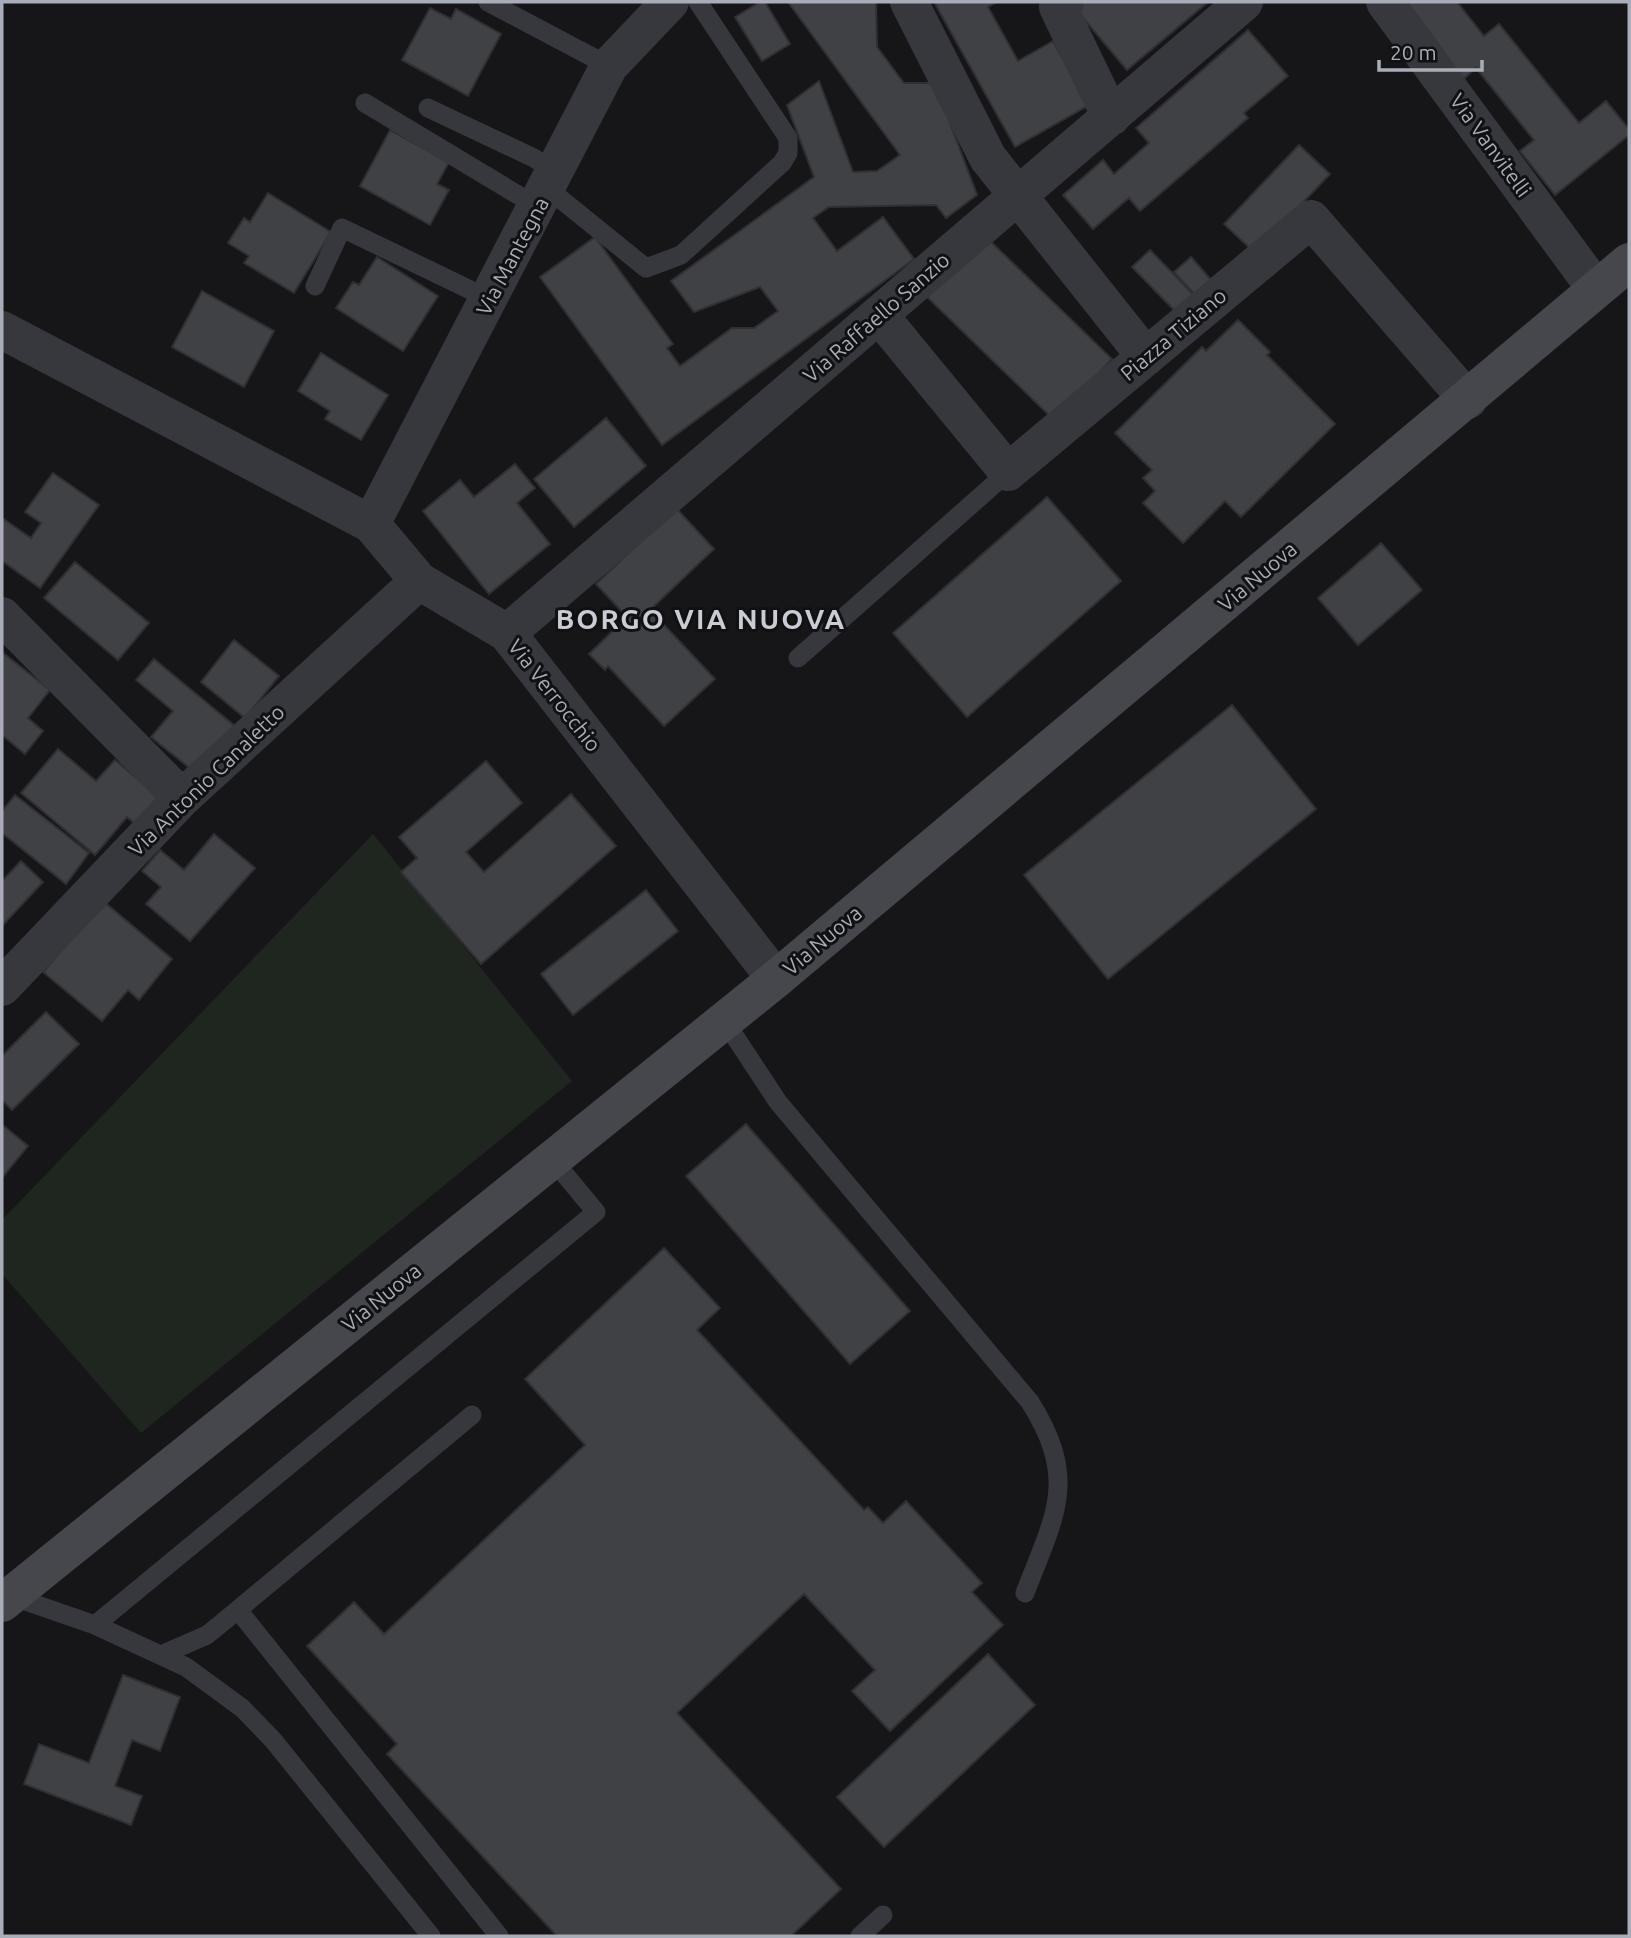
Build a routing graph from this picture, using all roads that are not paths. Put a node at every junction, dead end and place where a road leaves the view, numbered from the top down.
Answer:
1 (488, 2) edge
2 (670, 2) edge
3 (698, 2) edge
4 (909, 2) edge
5 (1065, 2) edge
6 (1244, 2) edge
7 (1385, 2) edge
8 (609, 66) junction
9 (365, 103) dead end
10 (428, 108) dead end
11 (1111, 117) junction
12 (547, 189) junction
13 (1019, 195) junction
14 (1629, 261) edge
15 (315, 286) dead end
16 (1596, 289) junction
17 (489, 299) junction
18 (879, 315) junction
19 (7, 345) edge
20 (1146, 357) junction
21 (1468, 400) junction
22 (1008, 472) junction
23 (371, 524) junction
24 (419, 581) junction
25 (2, 616) edge
26 (507, 633) junction
27 (798, 658) dead end
28 (182, 798) junction
29 (776, 979) junction
30 (2, 987) edge
31 (724, 1020) junction
32 (552, 1160) junction
33 (472, 1415) dead end
34 (1025, 1593) dead end
35 (6, 1600) edge
36 (238, 1610) junction
37 (95, 1625) junction
38 (161, 1654) junction
39 (883, 1914) dead end
40 (431, 1936) edge
41 (499, 1936) edge
42 (860, 1936) edge

1 - 8 lane
2 - 8 street, Via Mantegna
3 - 12 lane
4 - 13 street
5 - 11 street
6 - 11 street, Via Raffaello Sanzio
7 - 16 street, Via Vanvitelli
8 - 12 street, Via Mantegna
9 - 12 lane
10 - 12 lane
11 - 13 street, Via Raffaello Sanzio
12 - 17 street, Via Mantegna
13 - 18 street, Via Raffaello Sanzio
13 - 20 street
14 - 16 main road, Via Nuova
15 - 17 lane
16 - 21 main road, Via Nuova
17 - 23 street, Via Mantegna
18 - 22 street
18 - 26 street, Via Raffaello Sanzio
19 - 23 street, Via Verrocchio
20 - 21 street, Piazza Tiziano
20 - 22 street, Piazza Tiziano
21 - 29 main road, Via Nuova
22 - 27 lane
23 - 24 street, Via Verrocchio
24 - 26 street, Via Verrocchio
24 - 28 street, Via Antonio Canaletto
25 - 28 street
26 - 29 street, Via Verrocchio
28 - 30 street, Via Antonio Canaletto
29 - 31 main road, Via Nuova
31 - 32 main road, Via Nuova
31 - 34 lane
32 - 35 main road, Via Nuova
32 - 37 lane
33 - 36 lane
35 - 37 lane
36 - 38 lane
36 - 41 lane
37 - 38 lane
38 - 40 lane
39 - 42 lane

